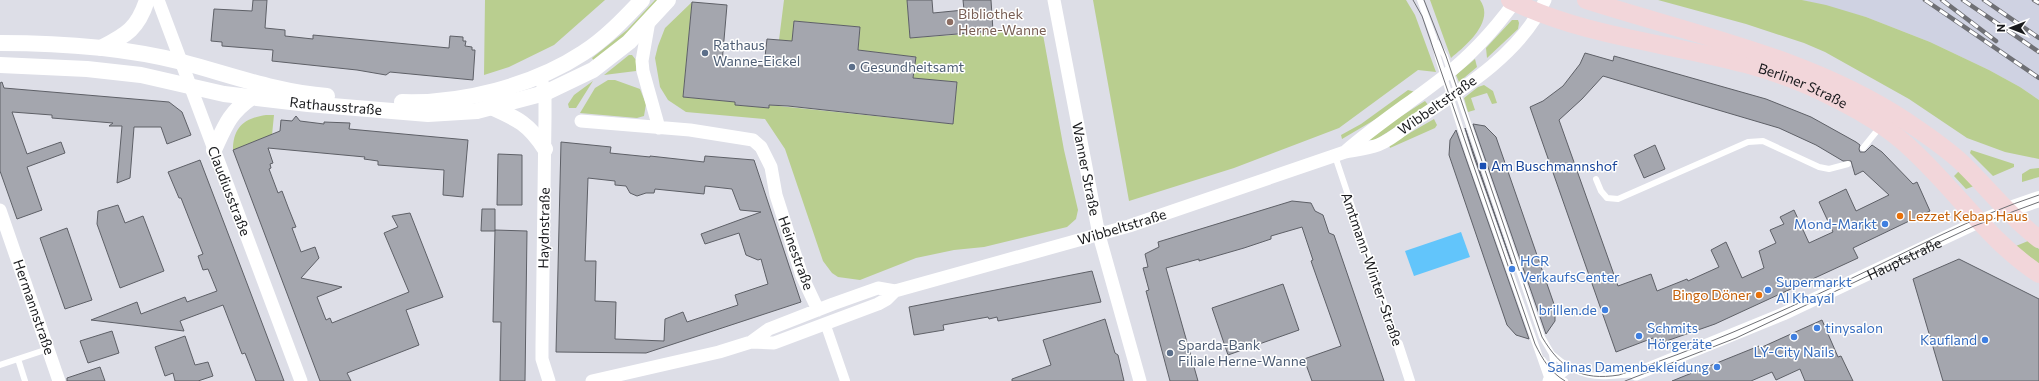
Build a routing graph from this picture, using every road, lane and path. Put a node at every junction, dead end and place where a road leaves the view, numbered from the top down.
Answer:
1 (147, 0) edge
2 (158, 0) edge
3 (642, 0) edge
4 (668, 0) edge
5 (1054, 0) edge
6 (1420, 0) edge
7 (1586, 0) edge
8 (1514, 1) edge
9 (1542, 6) edge
10 (649, 21) junction
11 (1, 44) edge
12 (101, 48) junction
13 (182, 62) junction
14 (0, 65) edge
15 (1447, 74) junction
16 (540, 75) junction
17 (190, 86) junction
18 (545, 93) junction
19 (1454, 96) junction
20 (252, 98) junction
21 (491, 107) junction
22 (581, 121) dead end
23 (1881, 126) junction
24 (659, 128) junction
25 (1864, 148) dead end
26 (545, 149) junction
27 (214, 150) junction
28 (1340, 154) junction
29 (1848, 164) dead end
30 (1596, 179) dead end
31 (2039, 199) edge
32 (0, 210) edge
33 (2007, 210) junction
34 (1980, 221) junction
35 (1099, 235) junction
36 (2039, 239) edge
37 (2039, 274) edge
38 (895, 291) junction
39 (818, 310) junction
40 (825, 323) junction
41 (751, 342) junction
42 (1398, 344) joint
43 (48, 349) junction
44 (1552, 354) junction
45 (18, 359) junction
46 (0, 365) edge
47 (1566, 368) junction
48 (1630, 378) edge
49 (1553, 380) edge
50 (25, 381) edge
51 (60, 381) edge
52 (301, 381) edge
53 (549, 381) edge
54 (592, 381) edge
55 (845, 381) edge
56 (1140, 381) edge
57 (1410, 381) edge

1 - 12 street
2 - 13 street, Claudiusstraße
3 - 16 street, Rathausstraße
4 - 10 street, Rathausstraße
5 - 35 street, Wanner Straße
6 - 15 lane
7 - 33 main road, Berliner Straße
8 - 9 main road, Berliner Straße
8 - 15 street, Wibbeltstraße
9 - 19 street, Wibbeltstraße
9 - 23 main road, Berliner Straße
10 - 18 street, Rathausstraße
10 - 24 street
11 - 12 street, Rathausstraße
12 - 13 street, Rathausstraße
13 - 16 street, Rathausstraße
13 - 17 street, Claudiusstraße
14 - 17 street, Rathausstraße
15 - 19 lane
15 - 28 street, Wibbeltstraße
16 - 18 street, Haydnstraße
17 - 20 street, Rathausstraße
17 - 27 street, Claudiusstraße
18 - 21 street, Rathausstraße
18 - 26 street, Haydnstraße
19 - 28 street, Wibbeltstraße
19 - 44 lane
19 - 49 lane
20 - 21 street, Rathausstraße
20 - 27 street
21 - 26 street
22 - 24 street
23 - 25 lane
23 - 34 main road, Berliner Straße
24 - 39 street, Heinestraße
26 - 53 street, Haydnstraße
27 - 52 street, Claudiusstraße
28 - 35 street, Wibbeltstraße
28 - 42 lane, Amtmann-Winter-Straße
29 - 30 lane
31 - 33 street, Hauptstraße
32 - 43 street, Hermannstraße
33 - 34 street, Hauptstraße
33 - 36 main road, Berliner Straße
34 - 37 main road, Berliner Straße
34 - 48 street, Hauptstraße
35 - 38 street, Wibbeltstraße
35 - 56 street, Wanner Straße
38 - 39 street, Wibbeltstraße
38 - 40 street, Wibbeltstraße
39 - 41 street, Wibbeltstraße
40 - 41 street, Wibbeltstraße
40 - 55 street
41 - 54 street
42 - 57 street, Amtmann-Winter-Straße
43 - 45 lane
43 - 51 street, Hermannstraße
44 - 47 lane, Hauptstraße
44 - 49 lane
45 - 46 lane
45 - 50 lane
47 - 48 lane, Hauptstraße
47 - 49 street

